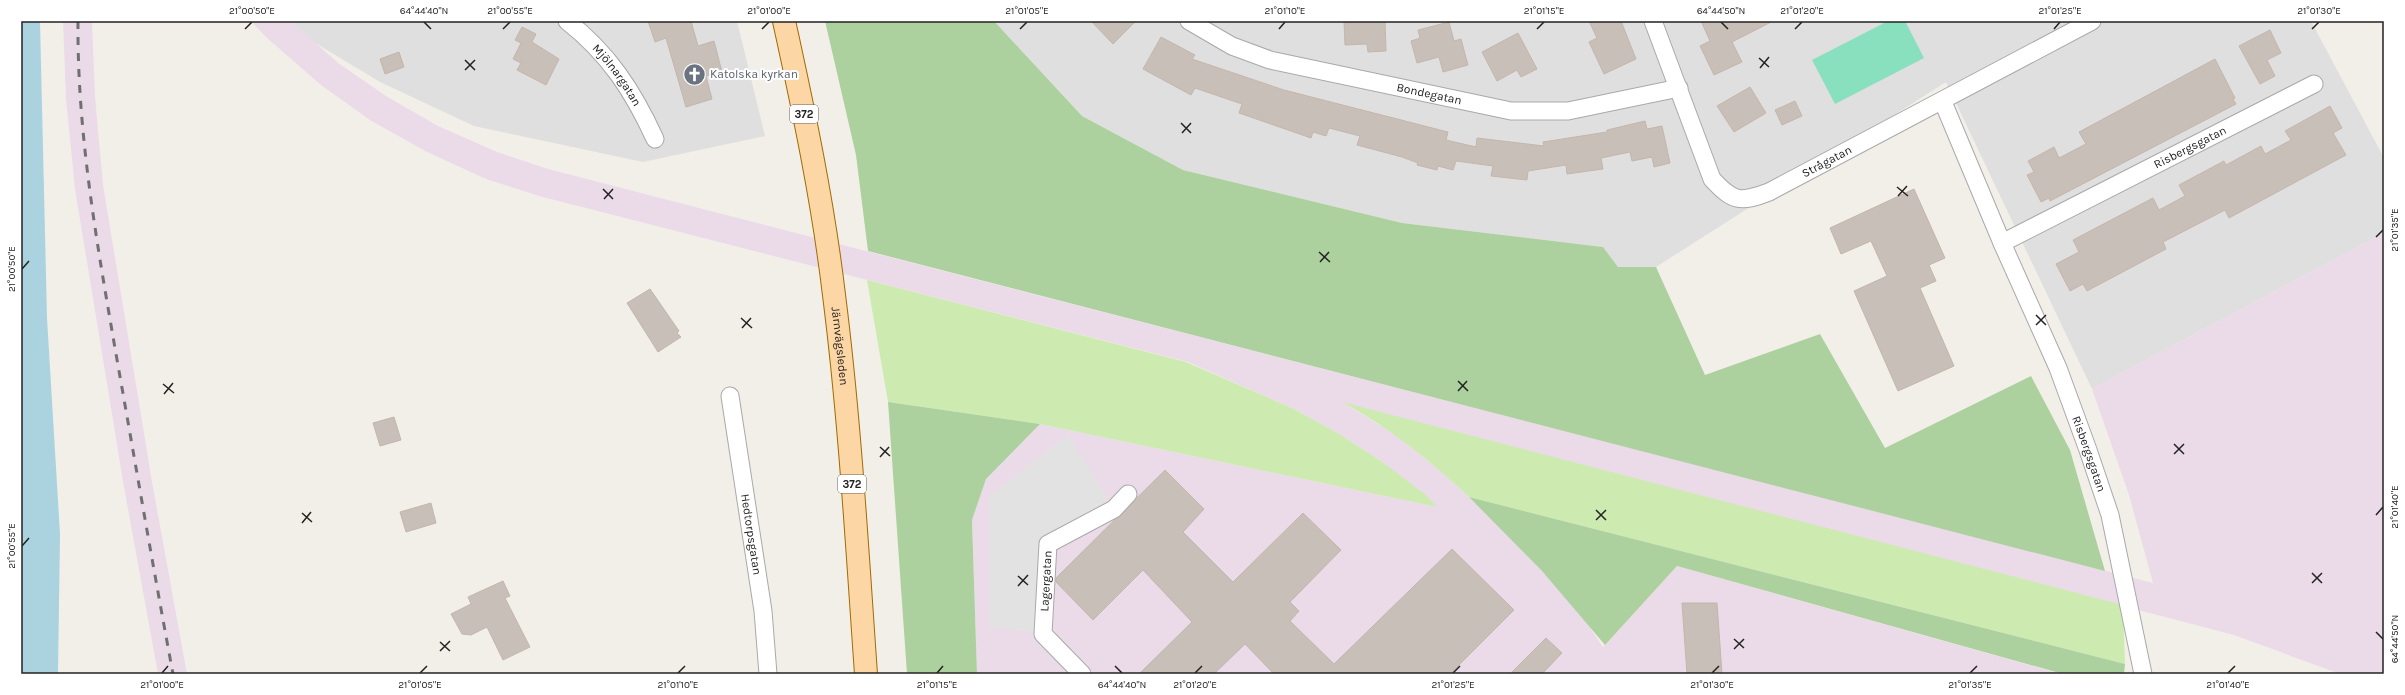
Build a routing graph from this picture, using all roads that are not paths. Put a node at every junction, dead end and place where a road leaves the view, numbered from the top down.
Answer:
1 (567, 21) edge
2 (784, 21) edge
3 (1189, 21) edge
4 (1653, 21) edge
5 (2092, 21) edge
6 (2314, 84) dead end
7 (1679, 88) junction
8 (1943, 102) junction
9 (655, 139) dead end
10 (2002, 243) junction
11 (730, 396) dead end
12 (1128, 494) dead end
13 (768, 674) edge
14 (866, 674) edge
15 (1082, 674) edge
16 (2143, 674) edge

1 - 9 street, Mjölnargatan
2 - 14 main road, Järnvägsleden / 372
3 - 7 street, Bondegatan
4 - 7 street, Strågatan
5 - 8 street, Strågatan
6 - 10 street, Risbergsgatan
7 - 8 street, Strågatan
8 - 10 street, Risbergsgatan
10 - 16 street, Risbergsgatan
11 - 13 street, Hedtorpsgatan
12 - 15 street, Lagergatan

